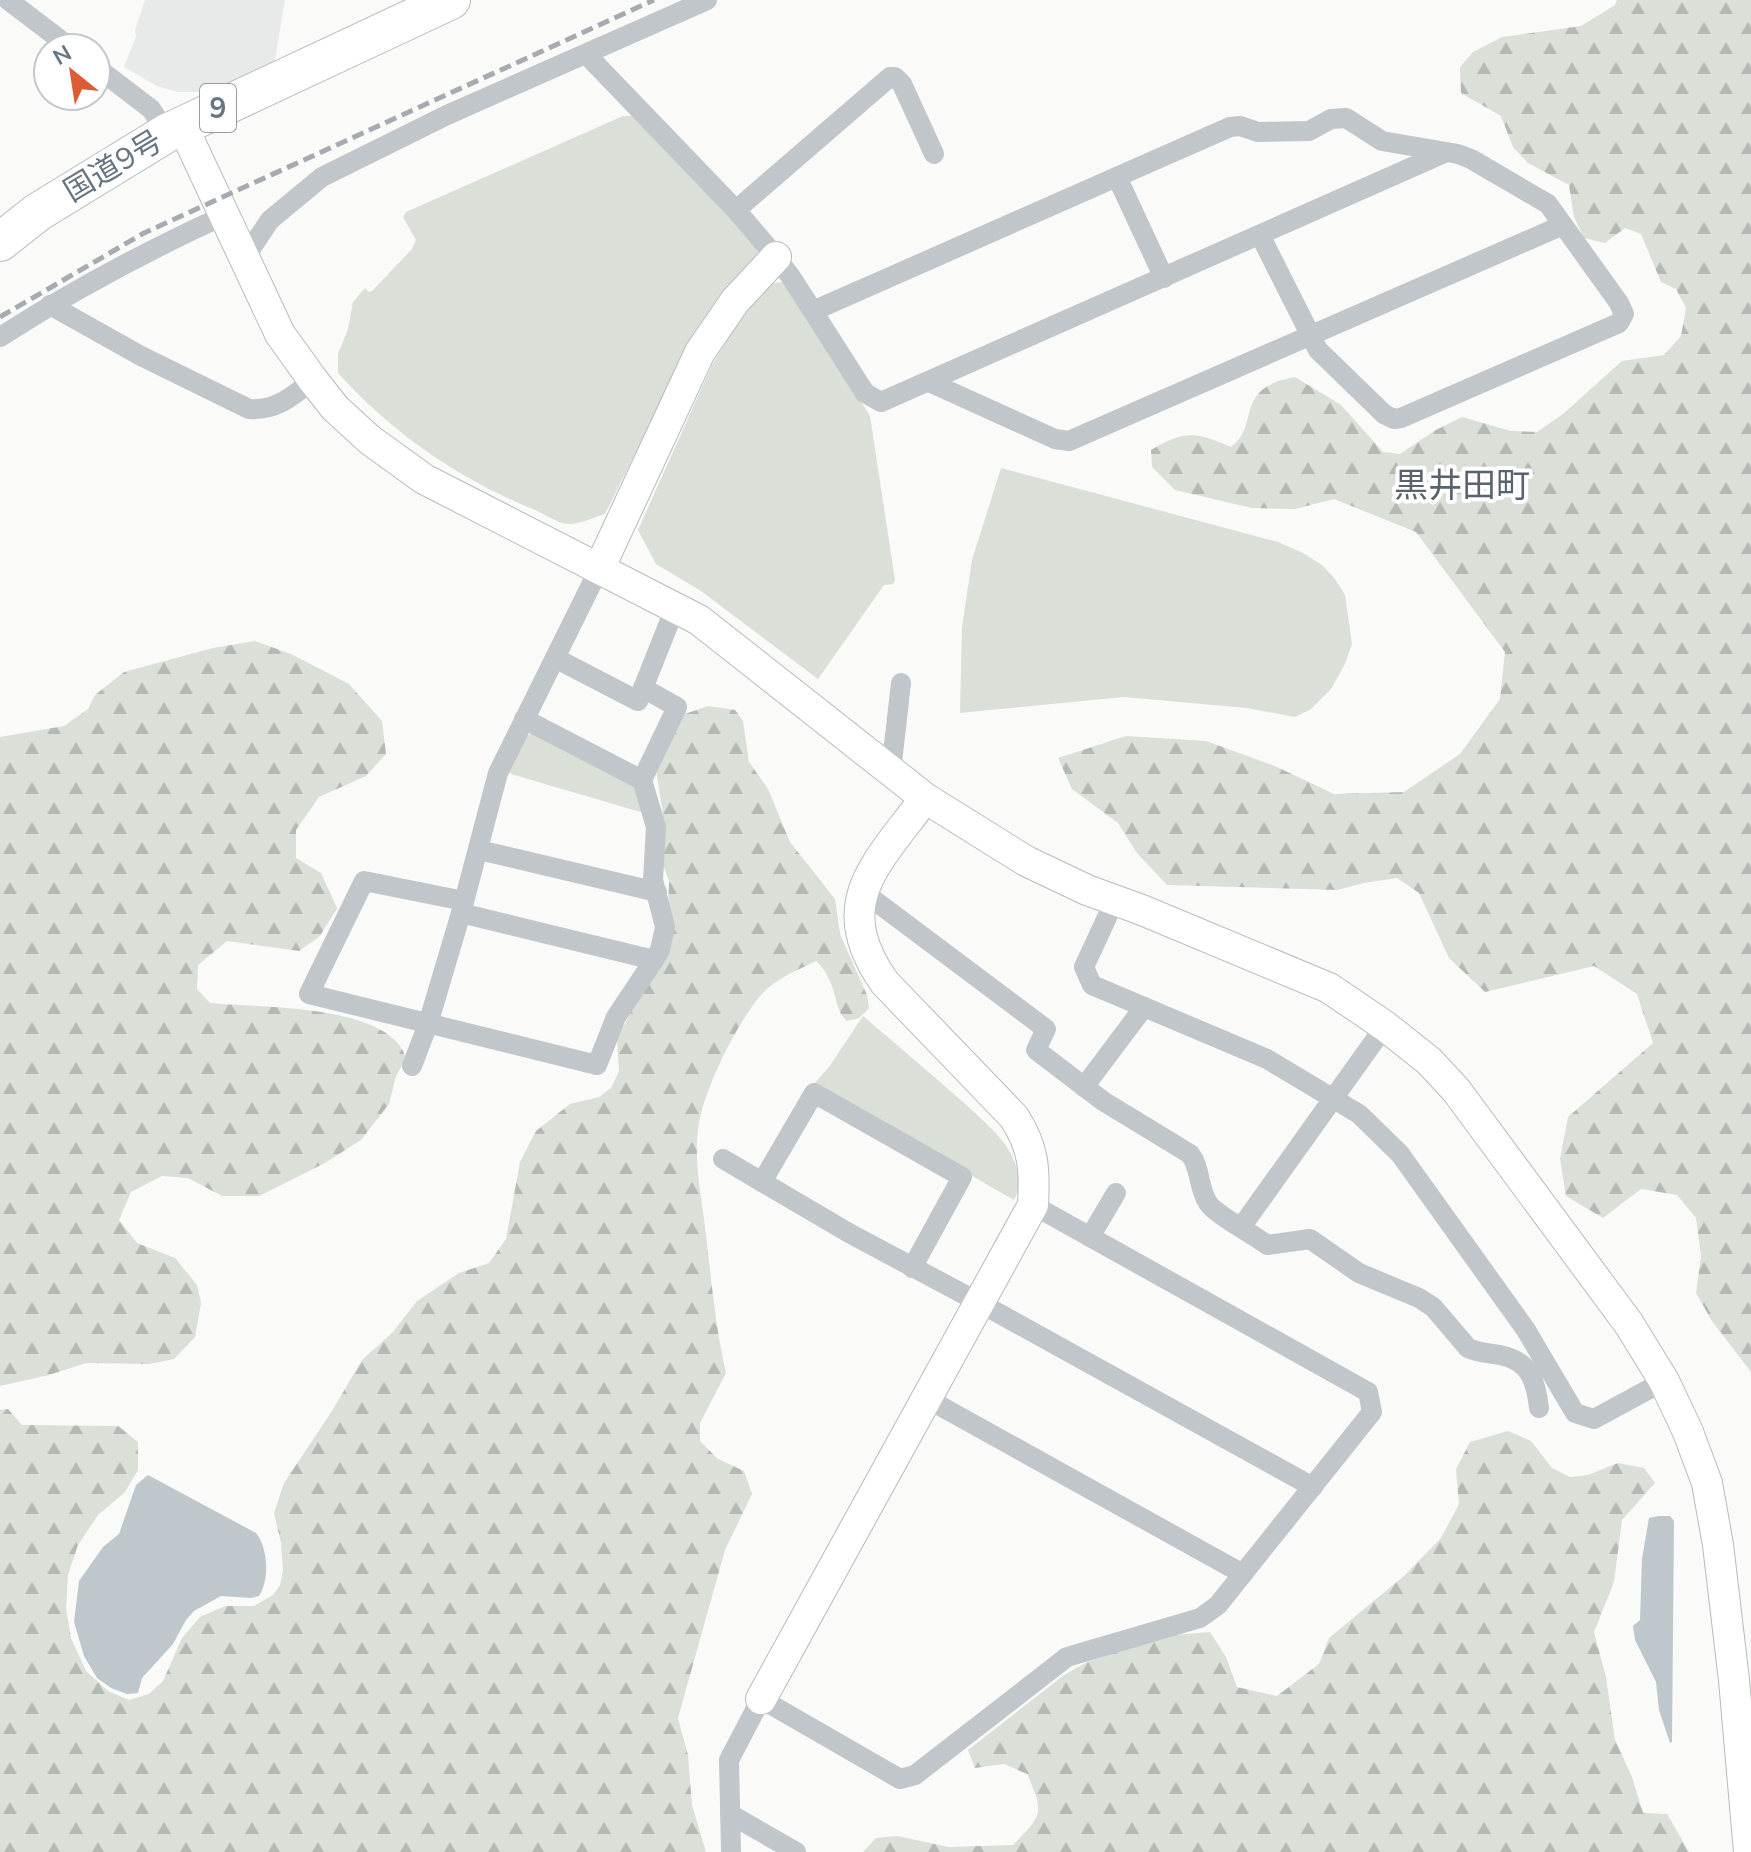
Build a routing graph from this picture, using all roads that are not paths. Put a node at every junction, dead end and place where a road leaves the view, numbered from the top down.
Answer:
1 (451, 0) edge
2 (707, 0) edge
3 (3, 1) edge
4 (48, 32) edge
5 (586, 54) junction
6 (112, 79) edge
7 (174, 129) junction
8 (1444, 153) junction
9 (934, 154) dead end
10 (1117, 177) junction
11 (736, 210) junction
12 (223, 216) junction
13 (1563, 225) junction
14 (1260, 235) junction
15 (0, 242) edge
16 (776, 257) junction
17 (244, 259) junction
18 (1164, 278) junction
19 (50, 305) junction
20 (813, 311) junction
21 (1311, 335) junction
22 (0, 337) edge
23 (313, 380) junction
24 (929, 382) junction
25 (600, 567) junction
26 (675, 608) junction
27 (555, 658) junction
28 (901, 683) dead end
29 (643, 688) junction
30 (524, 719) junction
31 (891, 771) junction
32 (642, 780) junction
33 (925, 798) junction
34 (479, 850) junction
35 (862, 891) junction
36 (657, 892) junction
37 (1115, 900) junction
38 (462, 907) junction
39 (654, 960) junction
40 (1144, 1007) junction
41 (428, 1024) junction
42 (1385, 1026) junction
43 (412, 1066) dead end
44 (1084, 1087) junction
45 (1333, 1099) junction
46 (723, 1159) dead end
47 (762, 1182) junction
48 (1116, 1193) dead end
49 (1033, 1205) junction
50 (1242, 1226) junction
51 (1090, 1237) junction
52 (912, 1268) junction
53 (980, 1303) junction
54 (1664, 1381) junction
55 (926, 1398) junction
56 (1539, 1408) dead end
57 (1313, 1487) junction
58 (1243, 1574) junction
59 (761, 1699) junction
60 (730, 1814) junction
61 (731, 1852) edge
62 (796, 1852) edge
63 (1749, 1852) edge

1 - 7 highway, 国道9号 / 9
2 - 5 street
3 - 4 street
5 - 11 street
5 - 17 street
6 - 7 street
7 - 12 street
7 - 15 highway, 国道9号 / 9
8 - 10 street
8 - 13 street
8 - 14 street
9 - 11 street
10 - 18 street
10 - 20 street
11 - 16 street
12 - 17 street
12 - 19 street
13 - 21 street
13 - 21 street
14 - 18 street
14 - 21 street
16 - 20 street
16 - 25 street
17 - 23 street
18 - 24 street
19 - 22 street
19 - 23 street
20 - 24 street
21 - 24 street
23 - 25 street
25 - 26 street
25 - 27 street
26 - 29 street
26 - 31 street
27 - 29 street
27 - 30 street
28 - 31 street
29 - 32 street
30 - 32 street
30 - 34 street
31 - 33 street
32 - 36 street
33 - 35 street
33 - 37 street
34 - 36 street
34 - 38 street
35 - 44 street
35 - 49 street
36 - 39 street
37 - 40 street
37 - 42 street
38 - 39 street
38 - 41 street
38 - 41 street
39 - 41 street
40 - 44 street
40 - 45 street
41 - 43 street
42 - 45 street
42 - 54 street
44 - 50 street
45 - 50 street
45 - 54 street
46 - 47 street
47 - 52 street
47 - 52 street
48 - 51 street
49 - 51 street
49 - 53 street
50 - 56 street
51 - 57 street
52 - 53 street
53 - 55 street
53 - 57 street
54 - 63 street
55 - 58 street
55 - 59 street
57 - 58 street
58 - 59 street
59 - 60 street
60 - 61 street
60 - 62 street

